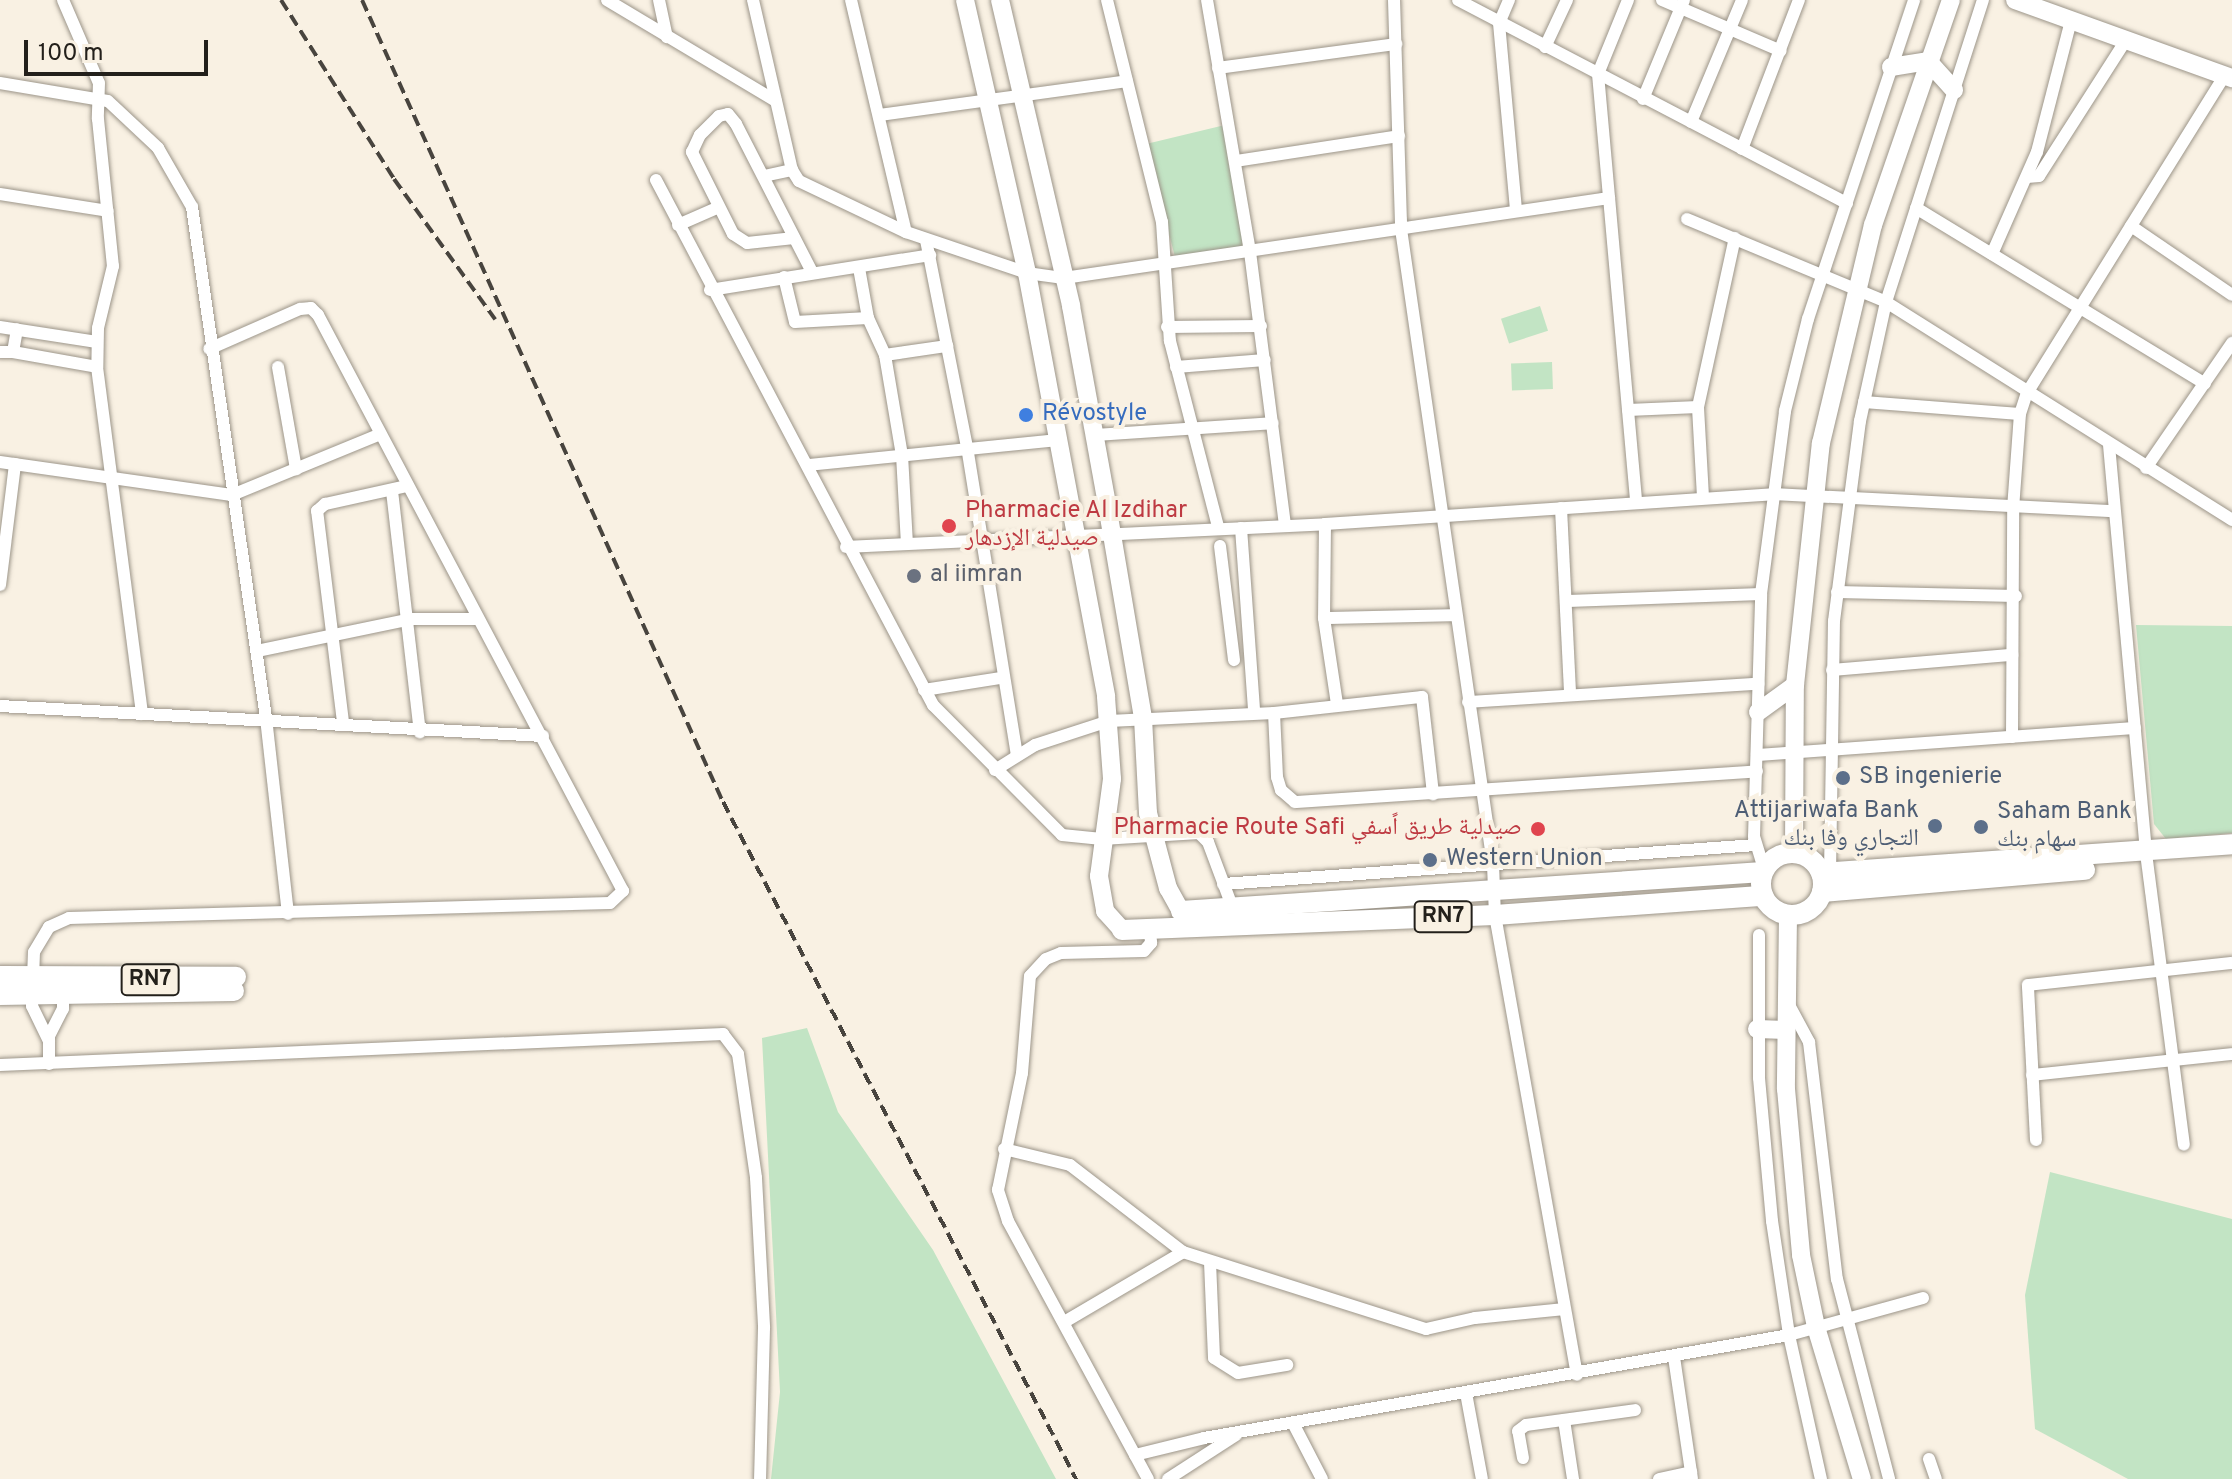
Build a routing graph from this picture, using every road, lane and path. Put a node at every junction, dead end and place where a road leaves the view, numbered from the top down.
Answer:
1 (63, 0) edge
2 (607, 0) edge
3 (659, 0) edge
4 (753, 0) edge
5 (851, 0) edge
6 (965, 0) edge
7 (1000, 0) edge
8 (1107, 0) edge
9 (1207, 0) edge
10 (1394, 0) edge
11 (1458, 0) edge
12 (1509, 0) edge
13 (1567, 0) edge
14 (1628, 0) edge
15 (1662, 0) edge
16 (1742, 0) edge
17 (1799, 0) edge
18 (1914, 0) edge
19 (1951, 0) edge
20 (1983, 0) edge
21 (2015, 0) edge
22 (1683, 4) edge
23 (2071, 21) junction
24 (1499, 23) junction
25 (1729, 29) junction
26 (667, 37) junction
27 (2126, 40) junction
28 (1396, 44) junction
29 (1545, 47) junction
30 (1781, 51) junction
31 (1928, 61) junction
32 (1891, 67) junction
33 (1218, 68) junction
34 (1598, 74) junction
35 (2228, 77) edge
36 (1127, 81) junction
37 (0, 83) edge
38 (1954, 90) junction
39 (99, 95) junction
40 (1022, 95) junction
41 (1643, 99) junction
42 (988, 100) junction
43 (776, 101) junction
44 (880, 115) junction
45 (1691, 122) junction
46 (1399, 136) junction
47 (1742, 149) junction
48 (1236, 161) junction
49 (792, 170) junction
50 (764, 176) junction
51 (2027, 177) junction
52 (656, 180) dead end
53 (0, 194) edge
54 (1609, 198) junction
55 (1847, 203) junction
56 (717, 208) junction
57 (1916, 208) junction
58 (1516, 210) junction
59 (108, 211) junction
60 (1687, 219) dead end
61 (678, 225) junction
62 (2131, 226) junction
63 (1401, 229) junction
64 (906, 232) junction
65 (794, 238) junction
66 (1735, 238) junction
67 (926, 240) junction
68 (1250, 252) junction
69 (1992, 254) junction
70 (930, 255) junction
71 (1165, 264) junction
72 (859, 268) junction
73 (812, 272) junction
74 (1824, 272) junction
75 (1027, 273) junction
76 (784, 277) junction
77 (1064, 278) junction
78 (1855, 288) junction
79 (710, 290) junction
80 (2232, 295) edge
81 (1886, 302) junction
82 (2081, 308) junction
83 (868, 318) junction
84 (1261, 326) junction
85 (0, 327) edge
86 (1167, 327) junction
87 (17, 329) junction
88 (97, 342) junction
89 (2232, 343) edge
90 (947, 346) junction
91 (209, 349) junction
92 (6, 352) edge
93 (885, 355) junction
94 (1265, 360) junction
95 (97, 367) junction
96 (278, 367) dead end
97 (1176, 367) junction
98 (2205, 384) junction
99 (2027, 393) junction
100 (1864, 402) junction
101 (1698, 407) junction
102 (1628, 410) junction
103 (2020, 414) junction
104 (1273, 423) junction
105 (1193, 428) junction
106 (378, 435) junction
107 (1094, 435) junction
108 (1060, 440) junction
109 (2109, 445) junction
110 (968, 453) junction
111 (902, 455) junction
112 (0, 462) edge
113 (15, 464) junction
114 (808, 465) junction
115 (2146, 468) junction
116 (296, 469) junction
117 (113, 480) junction
118 (407, 486) junction
119 (392, 491) junction
120 (1773, 494) junction
121 (232, 495) junction
122 (1812, 495) junction
123 (1849, 495) junction
124 (1703, 497) junction
125 (1636, 500) junction
126 (1561, 508) junction
127 (2013, 509) junction
128 (2114, 511) junction
129 (1440, 515) junction
130 (2232, 520) edge
131 (1285, 524) junction
132 (1325, 524) junction
133 (1218, 527) junction
134 (1241, 528) junction
135 (1112, 531) junction
136 (1076, 532) junction
137 (980, 539) junction
138 (907, 544) junction
139 (1220, 546) dead end
140 (846, 547) junction
141 (0, 585) edge
142 (1837, 592) junction
143 (1761, 594) junction
144 (1245, 596) junction
145 (2016, 596) junction
146 (1226, 597) junction
147 (1568, 601) junction
148 (1455, 615) junction
149 (1324, 618) junction
150 (411, 619) junction
151 (478, 619) junction
152 (331, 632) junction
153 (257, 651) junction
154 (2012, 655) junction
155 (1234, 660) dead end
156 (1832, 670) junction
157 (1001, 678) junction
158 (1758, 684) junction
159 (1795, 685) junction
160 (924, 690) junction
161 (1570, 693) junction
162 (1468, 702) junction
163 (1337, 704) junction
164 (0, 706) edge
165 (1254, 710) junction
166 (1758, 712) junction
167 (1274, 713) junction
168 (142, 714) junction
169 (266, 718) junction
170 (1143, 718) junction
171 (1109, 721) junction
172 (343, 722) junction
173 (2135, 728) junction
174 (420, 732) junction
175 (543, 736) junction
176 (2012, 737) junction
177 (1832, 749) junction
178 (1794, 752) junction
179 (1017, 755) junction
180 (1757, 755) junction
181 (995, 770) junction
182 (1757, 771) junction
183 (1483, 791) junction
184 (1433, 794) junction
185 (1155, 834) junction
186 (1102, 839) junction
187 (2232, 844) edge
188 (1755, 845) junction
189 (1794, 853) junction
190 (2232, 855) edge
191 (2147, 859) junction
192 (1493, 864) junction
193 (1764, 870) junction
194 (1824, 879) junction
195 (1223, 884) junction
196 (1494, 891) junction
197 (1763, 896) junction
198 (1233, 909) junction
199 (1181, 911) joint
200 (288, 914) junction
201 (1495, 915) junction
202 (1788, 915) junction
203 (1122, 930) joint
204 (1150, 930) junction
205 (1759, 935) dead end
206 (2232, 963) edge
207 (2161, 968) junction
208 (0, 976) edge
209 (235, 984) dead end
210 (32, 987) junction
211 (63, 988) junction
212 (0, 995) edge
213 (1786, 999) junction
214 (1757, 1029) junction
215 (1786, 1030) junction
216 (49, 1041) junction
217 (2232, 1054) edge
218 (2173, 1063) junction
219 (49, 1064) junction
220 (0, 1065) edge
221 (2032, 1075) junction
222 (2036, 1140) dead end
223 (2184, 1145) dead end
224 (1004, 1149) junction
225 (1183, 1252) junction
226 (1210, 1262) junction
227 (1923, 1298) dead end
228 (1565, 1309) junction
229 (1844, 1319) junction
230 (1066, 1321) junction
231 (1816, 1327) junction
232 (1789, 1335) junction
233 (1674, 1357) junction
234 (1287, 1365) dead end
235 (1577, 1375) junction
236 (1466, 1393) junction
237 (1635, 1410) dead end
238 (1564, 1420) junction
239 (1293, 1423) junction
240 (1239, 1433) junction
241 (1135, 1455) junction
242 (1523, 1458) dead end
243 (1929, 1459) dead end
244 (1691, 1475) edge
245 (760, 1479) edge
246 (1148, 1479) edge
247 (1168, 1479) edge
248 (1322, 1479) edge
249 (1482, 1479) edge
250 (1573, 1479) edge
251 (1659, 1479) edge
252 (1821, 1479) edge
253 (1862, 1479) edge
254 (1889, 1479) edge
255 (1936, 1479) edge

1 - 39 street
2 - 26 street
3 - 26 street
4 - 43 street
5 - 44 street
6 - 42 main road
7 - 40 main road
8 - 36 street
9 - 33 street
10 - 28 street
11 - 24 street
12 - 24 street
13 - 29 street
14 - 34 street
15 - 22 street
16 - 25 street
17 - 30 street
18 - 32 street
19 - 31 main road
20 - 38 street
21 - 23 main road
22 - 25 street
22 - 41 street
23 - 27 main road
23 - 51 street
24 - 29 street
24 - 58 street
25 - 30 street
25 - 45 street
26 - 43 street
27 - 35 main road
27 - 51 street
28 - 33 street
28 - 46 street
29 - 34 street
30 - 47 street
31 - 32 main road
31 - 38 main road
31 - 78 main road
32 - 55 street
33 - 48 street
34 - 41 street
34 - 54 street
35 - 62 street
36 - 40 street
36 - 71 street
37 - 39 street
38 - 57 street
39 - 59 street
39 - 91 street
40 - 42 street
40 - 77 main road
41 - 45 street
42 - 44 street
42 - 75 main road
43 - 49 street
44 - 64 street
45 - 47 street
46 - 48 street
46 - 63 street
47 - 55 street
48 - 68 street
49 - 50 street
49 - 64 street
50 - 56 street
50 - 65 street
51 - 69 street
52 - 61 street
53 - 59 street
54 - 58 street
54 - 102 street
55 - 74 street
56 - 61 street
56 - 65 street
57 - 69 street
57 - 81 street
58 - 63 street
59 - 88 street
60 - 66 street
61 - 79 street
62 - 80 street
62 - 82 street
63 - 68 street
63 - 129 street
64 - 67 street
65 - 73 street
66 - 74 street
66 - 101 street
67 - 70 street
67 - 75 street
68 - 71 street
68 - 84 street
69 - 82 street
70 - 72 street
70 - 90 street
71 - 77 street
71 - 86 street
72 - 73 street
72 - 83 street
73 - 76 street
74 - 78 street
74 - 120 street
75 - 77 street
75 - 108 main road
76 - 79 street
76 - 83 street
77 - 107 main road
78 - 81 street
78 - 122 main road
79 - 114 street
81 - 99 street
81 - 100 street
82 - 98 street
82 - 99 street
83 - 93 street
84 - 86 street
84 - 94 street
85 - 87 street
86 - 97 street
87 - 88 street
87 - 92 street
88 - 95 street
89 - 98 street
90 - 93 street
90 - 110 street
91 - 106 street
91 - 121 street
92 - 95 street
93 - 111 street
94 - 97 street
94 - 104 street
95 - 117 street
96 - 116 street
97 - 105 street
98 - 115 street
99 - 103 street
99 - 109 street
100 - 103 street
100 - 123 street
101 - 102 street
101 - 124 street
102 - 125 street
103 - 127 street
104 - 105 street
104 - 131 street
105 - 107 street
105 - 133 street
106 - 116 street
106 - 118 street
107 - 135 main road
108 - 110 street
108 - 136 main road
109 - 115 street
109 - 128 street
110 - 111 street
110 - 137 street
111 - 114 street
111 - 138 street
112 - 113 street
113 - 117 street
113 - 141 street
114 - 140 street
115 - 130 street
116 - 121 street
117 - 121 street
117 - 168 street
118 - 119 street
118 - 151 street
119 - 150 street
119 - 152 street
120 - 122 street
120 - 124 street
120 - 143 street
121 - 153 street
122 - 123 street
122 - 159 main road
123 - 127 street
123 - 142 street
124 - 125 street
125 - 126 street
126 - 129 street
126 - 147 street
127 - 128 street
127 - 145 street
128 - 173 street
129 - 132 street
129 - 148 street
131 - 132 street
131 - 134 street
132 - 149 street
133 - 134 street
133 - 135 street
134 - 144 street
135 - 136 street
135 - 170 main road
136 - 137 street
136 - 171 main road
137 - 138 street
137 - 157 street
138 - 140 street
139 - 146 street
140 - 160 street
142 - 145 street
142 - 156 street
143 - 147 street
143 - 158 street
144 - 146 street
144 - 165 street
145 - 154 street
146 - 155 street
147 - 161 street
148 - 149 street
148 - 162 street
149 - 163 street
150 - 151 street
150 - 152 street
150 - 174 street
151 - 175 street
152 - 153 street
152 - 172 street
153 - 169 street
154 - 156 street
154 - 176 street
156 - 177 street
157 - 160 street
157 - 179 street
158 - 161 street
158 - 166 street
159 - 166 main road
159 - 178 main road
160 - 181 street
161 - 162 street
162 - 183 street
163 - 167 street
163 - 184 street
164 - 168 street
165 - 167 street
165 - 170 street
166 - 180 street
167 - 184 street
168 - 169 street
169 - 172 street
169 - 200 street
170 - 171 street
170 - 185 main road
171 - 179 street
171 - 186 main road
172 - 174 street
173 - 176 street
173 - 191 street
174 - 175 street
175 - 200 street
176 - 177 street
177 - 178 street
177 - 194 street
178 - 180 street
178 - 189 main road
179 - 181 street
180 - 182 street
181 - 186 street
182 - 183 street
182 - 188 street
183 - 184 street
183 - 192 street
185 - 186 street
185 - 195 street
185 - 199 main road
186 - 203 main road
187 - 191 main road
188 - 192 street
188 - 193 street
189 - 193 main road
189 - 194 main road
190 - 191 main road
191 - 194 main road
191 - 207 street
192 - 195 street
192 - 196 street
193 - 196 main road, RN7
193 - 197 main road
194 - 202 main road
195 - 198 street
196 - 198 main road, RN7
196 - 201 street
197 - 201 main road, RN7
197 - 202 main road
198 - 199 main road, RN7
200 - 210 street
201 - 204 main road, RN7
201 - 228 street
202 - 213 main road
203 - 204 main road, RN7
204 - 224 street
205 - 214 street
206 - 207 street
207 - 218 street
207 - 221 street
208 - 210 main road, RN7
209 - 211 main road, RN7
210 - 211 main road, RN7
210 - 212 main road, RN7
210 - 216 street
211 - 216 street
213 - 215 main road
213 - 229 street
214 - 215 main road
214 - 232 street
215 - 231 main road
216 - 219 street
217 - 218 street
218 - 221 street
218 - 223 street
219 - 220 street
219 - 245 street
221 - 222 street
224 - 225 street
224 - 230 street
225 - 226 street
225 - 230 street
226 - 228 street
226 - 234 street
227 - 229 street
228 - 235 street
229 - 231 street
229 - 254 street
230 - 241 street
231 - 232 street
231 - 253 main road
232 - 233 street
232 - 252 street
233 - 235 street
233 - 244 street
235 - 236 street
236 - 239 street
236 - 249 street
237 - 238 street
238 - 242 street
238 - 250 street
239 - 240 street
239 - 248 street
240 - 241 street
240 - 247 street
241 - 246 street
243 - 255 street
244 - 251 street

